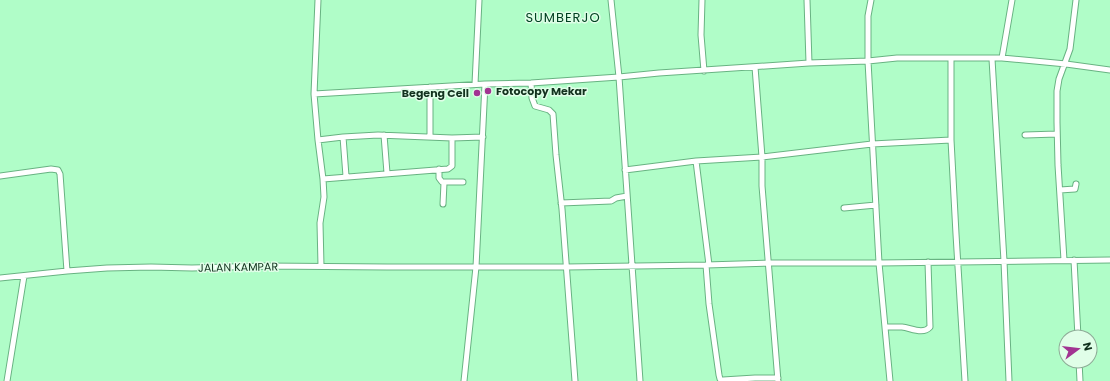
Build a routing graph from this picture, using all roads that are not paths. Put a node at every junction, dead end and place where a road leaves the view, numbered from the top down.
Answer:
1 (318, 0) edge
2 (479, 0) edge
3 (611, 0) edge
4 (702, 0) edge
5 (807, 0) edge
6 (870, 0) edge
7 (1012, 0) edge
8 (1076, 0) edge
9 (950, 58) junction
10 (1002, 58) junction
11 (992, 59) junction
12 (868, 61) junction
13 (809, 63) junction
14 (1066, 64) junction
15 (755, 67) junction
16 (1110, 70) edge
17 (704, 71) junction
18 (619, 78) junction
19 (531, 83) junction
20 (475, 84) junction
21 (485, 84) junction
22 (430, 87) junction
23 (314, 94) junction
24 (1057, 134) junction
25 (384, 135) junction
26 (1025, 135) dead end
27 (343, 137) junction
28 (483, 137) junction
29 (430, 138) junction
30 (452, 138) junction
31 (318, 140) junction
32 (952, 140) junction
33 (872, 144) junction
34 (762, 157) junction
35 (696, 161) junction
36 (439, 169) junction
37 (625, 170) junction
38 (387, 173) junction
39 (0, 176) edge
40 (346, 176) junction
41 (323, 178) junction
42 (463, 182) dead end
43 (444, 183) junction
44 (1076, 184) dead end
45 (1060, 190) junction
46 (627, 196) junction
47 (443, 204) dead end
48 (561, 204) junction
49 (876, 205) junction
50 (844, 208) dead end
51 (1064, 260) junction
52 (1074, 260) junction
53 (1110, 260) edge
54 (1004, 261) junction
55 (928, 262) junction
56 (958, 262) junction
57 (769, 263) junction
58 (879, 263) junction
59 (707, 265) junction
60 (321, 266) junction
61 (632, 266) junction
62 (476, 267) junction
63 (566, 267) junction
64 (67, 271) junction
65 (24, 276) junction
66 (0, 278) edge
67 (885, 327) junction
68 (1078, 329) edge
69 (1079, 369) edge
70 (778, 379) edge
71 (7, 381) edge
72 (464, 381) edge
73 (575, 381) edge
74 (640, 381) edge
75 (890, 381) edge
76 (965, 381) edge
77 (1009, 381) edge
78 (1080, 381) edge

1 - 23 street
2 - 20 street
3 - 18 street
4 - 17 street
5 - 13 street
6 - 12 street
7 - 10 street
8 - 14 street
9 - 11 street
9 - 12 street
9 - 32 street
10 - 11 street
10 - 14 street
11 - 54 street
12 - 13 street
12 - 33 street
13 - 15 street
14 - 16 street
14 - 24 street
15 - 17 street
15 - 34 street
17 - 18 street
18 - 19 street
18 - 37 street
19 - 21 street
19 - 48 street
20 - 21 street
20 - 22 street
21 - 28 street
22 - 23 street
22 - 29 street
23 - 31 street
24 - 26 street
24 - 45 street
25 - 27 street
25 - 29 street
25 - 38 street
27 - 31 street
27 - 40 street
28 - 30 street
28 - 62 street
29 - 30 street
30 - 36 street
31 - 41 street
32 - 33 street
32 - 56 street
33 - 34 street
33 - 49 street
34 - 35 street
34 - 57 street
35 - 37 street
35 - 59 street
36 - 38 street
36 - 43 street
37 - 46 street
38 - 40 street
39 - 64 street
40 - 41 street
41 - 60 street
42 - 43 street
43 - 47 street
44 - 45 street
45 - 51 street
46 - 48 street
46 - 61 street
48 - 63 street
49 - 50 street
49 - 58 street
51 - 52 street, JALAN KAMPAR
51 - 54 street, JALAN KAMPAR
52 - 53 street, JALAN KAMPAR
52 - 68 street
54 - 56 street, JALAN KAMPAR
54 - 77 street
55 - 56 street, JALAN KAMPAR
55 - 58 street, JALAN KAMPAR
55 - 67 street
56 - 76 street
57 - 58 street, JALAN KAMPAR
57 - 59 street, JALAN KAMPAR
57 - 70 street
58 - 67 street
59 - 61 street, JALAN KAMPAR
59 - 70 street
60 - 62 street, JALAN KAMPAR
60 - 64 street, JALAN KAMPAR
61 - 63 street, JALAN KAMPAR
61 - 74 street
62 - 63 street, JALAN KAMPAR
62 - 72 street
63 - 73 street
64 - 65 street, JALAN KAMPAR
65 - 66 street, JALAN KAMPAR
65 - 71 street
67 - 75 street
69 - 78 street

